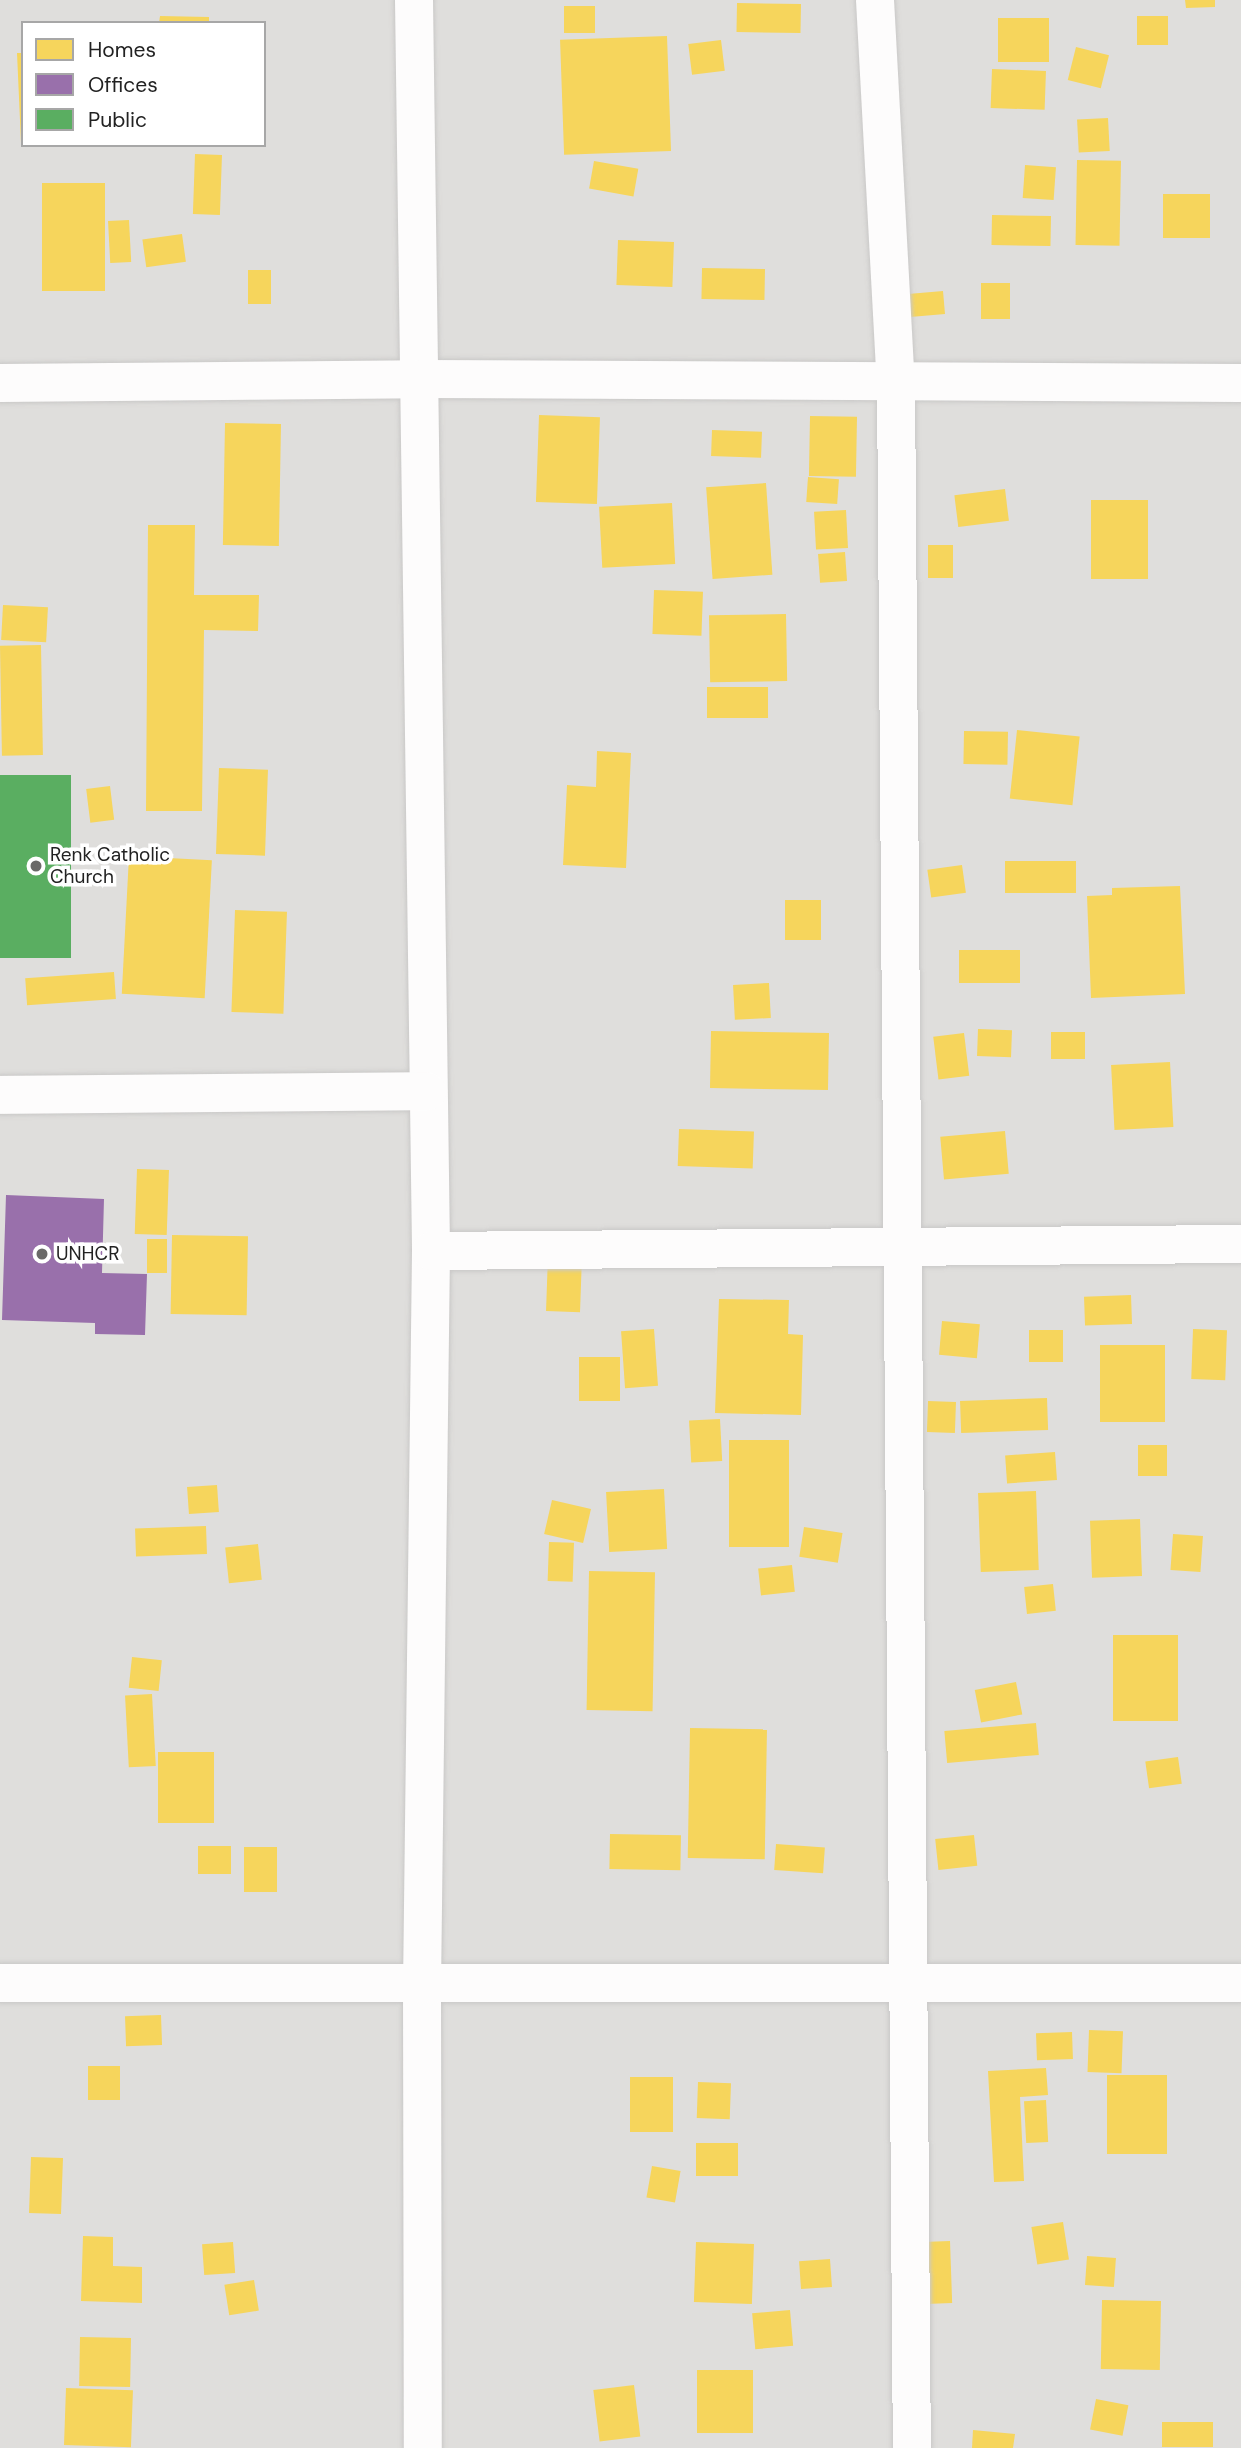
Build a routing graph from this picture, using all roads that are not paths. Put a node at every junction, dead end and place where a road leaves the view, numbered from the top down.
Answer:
1 (414, 0) edge
2 (875, 0) edge
3 (420, 379) junction
4 (896, 382) junction
5 (0, 383) edge
6 (1241, 383) edge
7 (427, 1091) junction
8 (0, 1095) edge
9 (1241, 1244) edge
10 (903, 1245) junction
11 (431, 1251) junction
12 (0, 1983) edge
13 (1241, 1983) edge
14 (422, 1984) junction
15 (908, 1984) junction
16 (424, 2448) edge
17 (912, 2448) edge

1 - 3 street
2 - 4 street
3 - 4 street
3 - 5 street
3 - 7 street
4 - 6 street
4 - 10 street
7 - 8 street
7 - 11 street
9 - 10 street
10 - 11 street
10 - 15 street
11 - 14 street
12 - 14 street
13 - 15 street
14 - 15 street
14 - 16 street
15 - 17 street

